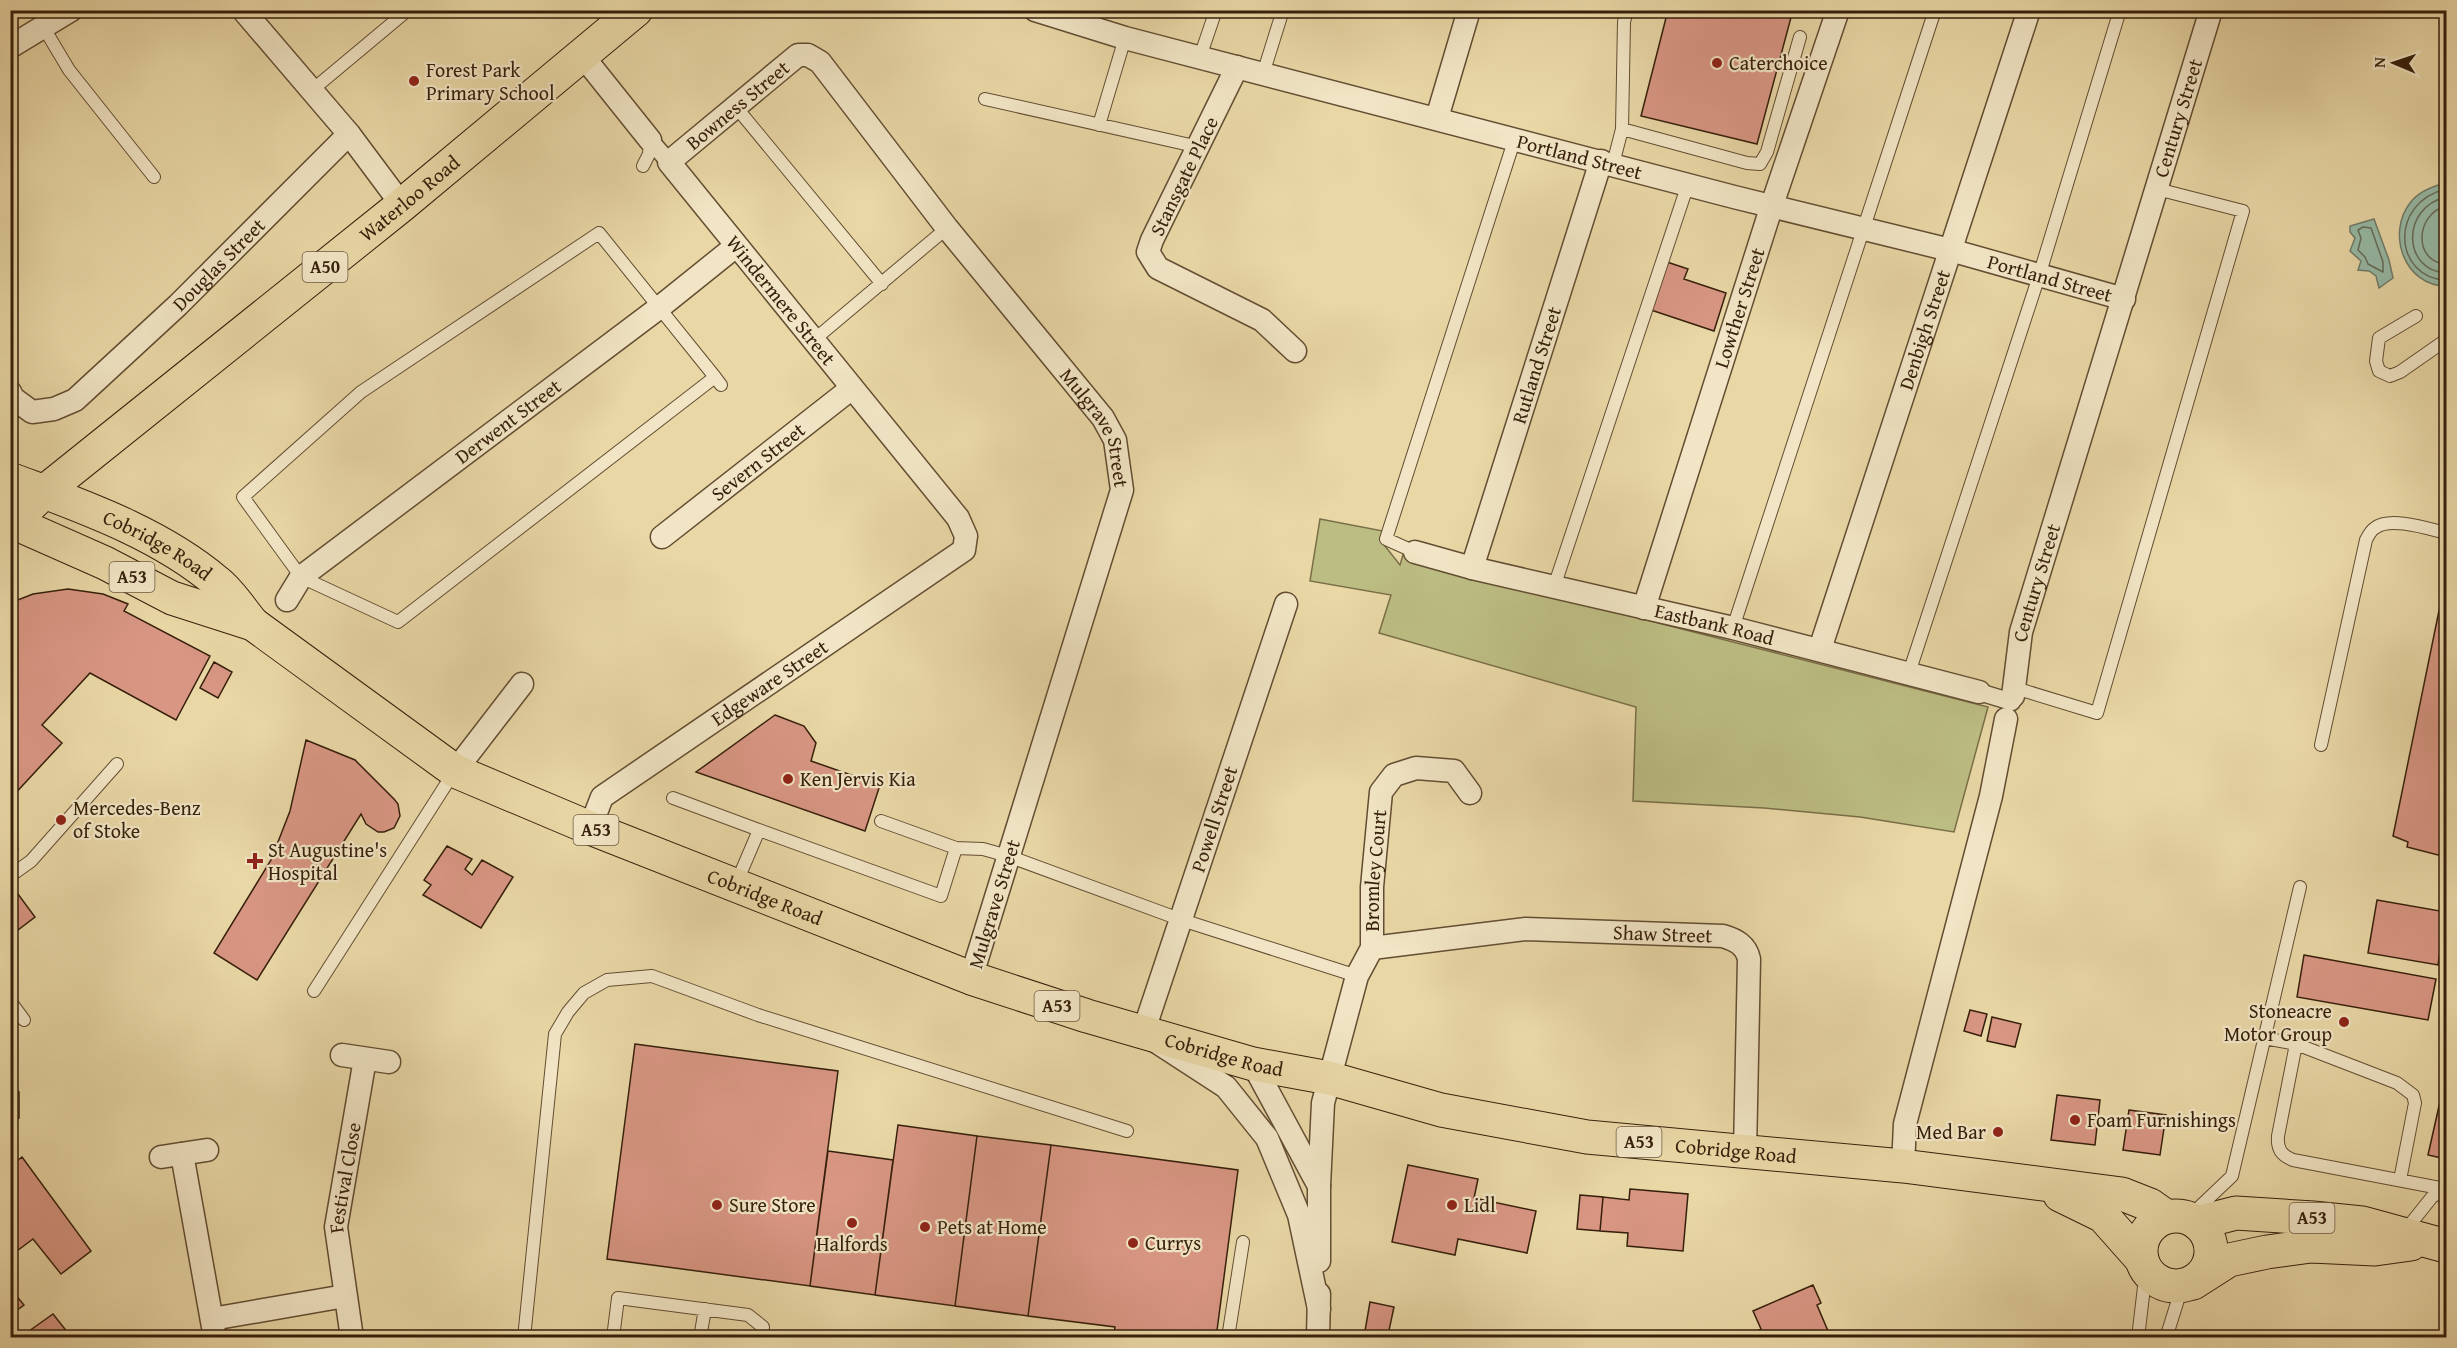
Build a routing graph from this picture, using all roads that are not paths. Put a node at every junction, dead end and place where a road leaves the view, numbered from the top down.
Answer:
1 (243, 10) edge
2 (408, 10) edge
3 (636, 10) edge
4 (1035, 10) edge
5 (1216, 10) edge
6 (1283, 10) edge
7 (1469, 10) edge
8 (1627, 10) edge
9 (1838, 10) edge
10 (1935, 10) edge
11 (2029, 10) edge
12 (2120, 10) edge
13 (2211, 10) edge
14 (57, 17) edge
15 (1800, 37) dead end
16 (1125, 38) junction
17 (10, 47) edge
18 (582, 55) junction
19 (808, 55) joint
20 (1200, 57) junction
21 (1237, 67) junction
22 (1263, 74) junction
23 (312, 91) junction
24 (985, 99) dead end
25 (736, 107) junction
26 (1437, 118) junction
27 (1100, 124) junction
28 (1622, 129) junction
29 (349, 134) junction
30 (1515, 138) junction
31 (650, 140) junction
32 (1199, 147) junction
33 (669, 162) junction
34 (1607, 162) junction
35 (643, 166) dead end
36 (154, 177) dead end
37 (1688, 184) junction
38 (2157, 189) junction
39 (402, 205) junction
40 (1772, 206) junction
41 (947, 228) junction
42 (1863, 230) junction
43 (736, 246) junction
44 (1950, 250) junction
45 (2039, 276) junction
46 (882, 284) junction
47 (2124, 299) junction
48 (660, 306) junction
49 (2416, 316) dead end
50 (815, 339) junction
51 (2446, 340) edge
52 (1295, 351) dead end
53 (852, 388) junction
54 (10, 392) edge
55 (10, 479) edge
56 (44, 492) junction
57 (12, 522) edge
58 (2446, 533) edge
59 (663, 537) dead end
60 (964, 550) joint
61 (1415, 552) joint
62 (1472, 568) junction
63 (301, 578) junction
64 (1554, 586) junction
65 (287, 600) dead end
66 (1286, 604) dead end
67 (1644, 608) junction
68 (253, 624) junction
69 (1733, 628) junction
70 (1820, 649) junction
71 (1909, 673) junction
72 (522, 684) dead end
73 (1979, 692) joint
74 (2011, 702) junction
75 (2321, 745) dead end
76 (117, 764) dead end
77 (455, 771) junction
78 (1470, 793) dead end
79 (673, 798) dead end
80 (881, 821) dead end
81 (590, 828) junction
82 (759, 830) junction
83 (956, 848) junction
84 (1008, 856) junction
85 (10, 876) edge
86 (735, 885) junction
87 (2300, 887) dead end
88 (1182, 920) junction
89 (1372, 948) junction
90 (1357, 976) junction
91 (971, 978) junction
92 (314, 991) dead end
93 (10, 1001) edge
94 (24, 1020) dead end
95 (1143, 1033) junction
96 (2264, 1038) junction
97 (2296, 1044) junction
98 (342, 1055) dead end
99 (365, 1059) junction
100 (389, 1062) dead end
101 (1253, 1064) junction
102 (1329, 1078) junction
103 (1127, 1131) dead end
104 (207, 1150) dead end
105 (1745, 1152) junction
106 (1903, 1166) junction
107 (2400, 1180) junction
108 (2032, 1183) junction
109 (1319, 1186) junction
110 (2446, 1188) edge
111 (2184, 1219) junction
112 (1243, 1242) dead end
113 (2412, 1243) edge
114 (2144, 1265) junction
115 (2446, 1268) edge
116 (2188, 1285) junction
117 (345, 1296) junction
118 (705, 1309) junction
119 (1319, 1310) junction
120 (214, 1328) edge
121 (352, 1338) edge
122 (524, 1338) edge
123 (613, 1338) edge
124 (700, 1338) edge
125 (762, 1338) edge
126 (1228, 1338) edge
127 (1318, 1338) edge
128 (2138, 1338) edge
129 (2166, 1338) edge

1 - 23 street
2 - 23 lane
3 - 18 highway, Waterloo Road / A50
4 - 16 street, Portland Street
5 - 20 lane
6 - 22 lane
7 - 26 street
8 - 28 lane
9 - 40 street, Lowther Street
10 - 42 lane
11 - 44 street, Denbigh Street
12 - 45 lane
13 - 38 street, Century Street
14 - 17 street
14 - 36 lane
15 - 28 lane
16 - 20 street, Portland Street
16 - 27 lane
18 - 31 street, Windermere Street
18 - 39 highway, Waterloo Road / A50
19 - 25 street, Bowness Street
19 - 41 street, Mulgrave Street
20 - 21 street, Portland Street
21 - 22 street, Portland Street
21 - 32 street, Stansgate Place
22 - 26 street, Portland Street
23 - 29 street
24 - 27 lane
25 - 33 street, Bowness Street
25 - 46 lane
26 - 30 street, Portland Street
27 - 32 lane
28 - 34 lane
29 - 39 street
29 - 54 street, Douglas Street
30 - 34 street, Portland Street
30 - 61 lane
31 - 33 street, Windermere Street
31 - 35 lane
32 - 52 street, Stansgate Place
33 - 43 street, Windermere Street
34 - 37 street, Portland Street
34 - 62 street, Rutland Street
37 - 40 street, Portland Street
37 - 64 lane
38 - 47 street, Century Street
38 - 74 lane
39 - 56 highway, Waterloo Road / A50
40 - 42 street, Portland Street
40 - 67 street, Lowther Street
41 - 46 lane
41 - 84 street, Mulgrave Street
42 - 44 street, Portland Street
42 - 69 lane
43 - 48 street, Derwent Street
43 - 50 street, Windermere Street
44 - 45 street, Portland Street
44 - 70 street, Denbigh Street
45 - 47 street, Portland Street
45 - 71 lane
46 - 50 lane
47 - 74 street, Century Street
48 - 63 street, Derwent Street
48 - 63 lane
48 - 63 lane
49 - 51 lane
50 - 53 street, Windermere Street
53 - 59 street, Severn Street
53 - 60 street, Windermere Street
55 - 56 highway, A53
56 - 57 highway, Waterloo Road / A50
56 - 68 highway, Cobridge Road / A53
57 - 68 highway, Cobridge Road / A53
58 - 75 lane
60 - 81 street, Edgeware Street
61 - 62 street, Eastbank Road
62 - 64 street, Eastbank Road
63 - 65 street, Derwent Street
64 - 67 street, Eastbank Road
66 - 88 street, Powell Street
67 - 69 street, Eastbank Road
68 - 77 highway, Cobridge Road / A53
69 - 70 street, Eastbank Road
70 - 71 street, Eastbank Road
71 - 73 street, Eastbank Road
72 - 77 street
73 - 74 street, Eastbank Road
74 - 106 street, Century Street
76 - 85 lane
77 - 81 highway, Cobridge Road / A53
77 - 92 lane
78 - 89 street, Bromley Court
79 - 82 lane
80 - 83 lane
81 - 86 highway, Cobridge Road / A53
82 - 83 lane
82 - 86 lane
83 - 84 lane
84 - 88 lane
84 - 91 street, Mulgrave Street
86 - 91 highway, Cobridge Road / A53
87 - 96 lane
88 - 90 lane
88 - 95 street, Powell Street
89 - 90 street
89 - 105 street, Shaw Street
90 - 102 street
91 - 95 highway, Cobridge Road / A53
93 - 94 lane
95 - 101 highway, Cobridge Road / A53
95 - 119 street
96 - 97 lane
96 - 111 lane
97 - 107 lane
97 - 107 lane
98 - 99 street
99 - 100 street
99 - 117 street, Festival Close
101 - 102 highway, Cobridge Road / A53
101 - 109 street
102 - 105 highway, Cobridge Road / A53
102 - 109 street
103 - 122 lane
104 - 120 street
105 - 106 highway, Cobridge Road / A53
106 - 108 highway, Cobridge Road / A53
107 - 110 lane
108 - 111 highway, Cobridge Road / A53
108 - 114 highway, Cobridge Road / A53
109 - 119 street
110 - 113 lane
111 - 113 highway, A53
111 - 114 highway
111 - 116 highway
112 - 126 lane
113 - 115 highway
113 - 116 highway, A53
114 - 116 highway
114 - 128 lane
116 - 129 lane
117 - 120 street
117 - 121 street, Festival Close
118 - 123 lane
118 - 124 lane
118 - 125 lane
119 - 127 street

